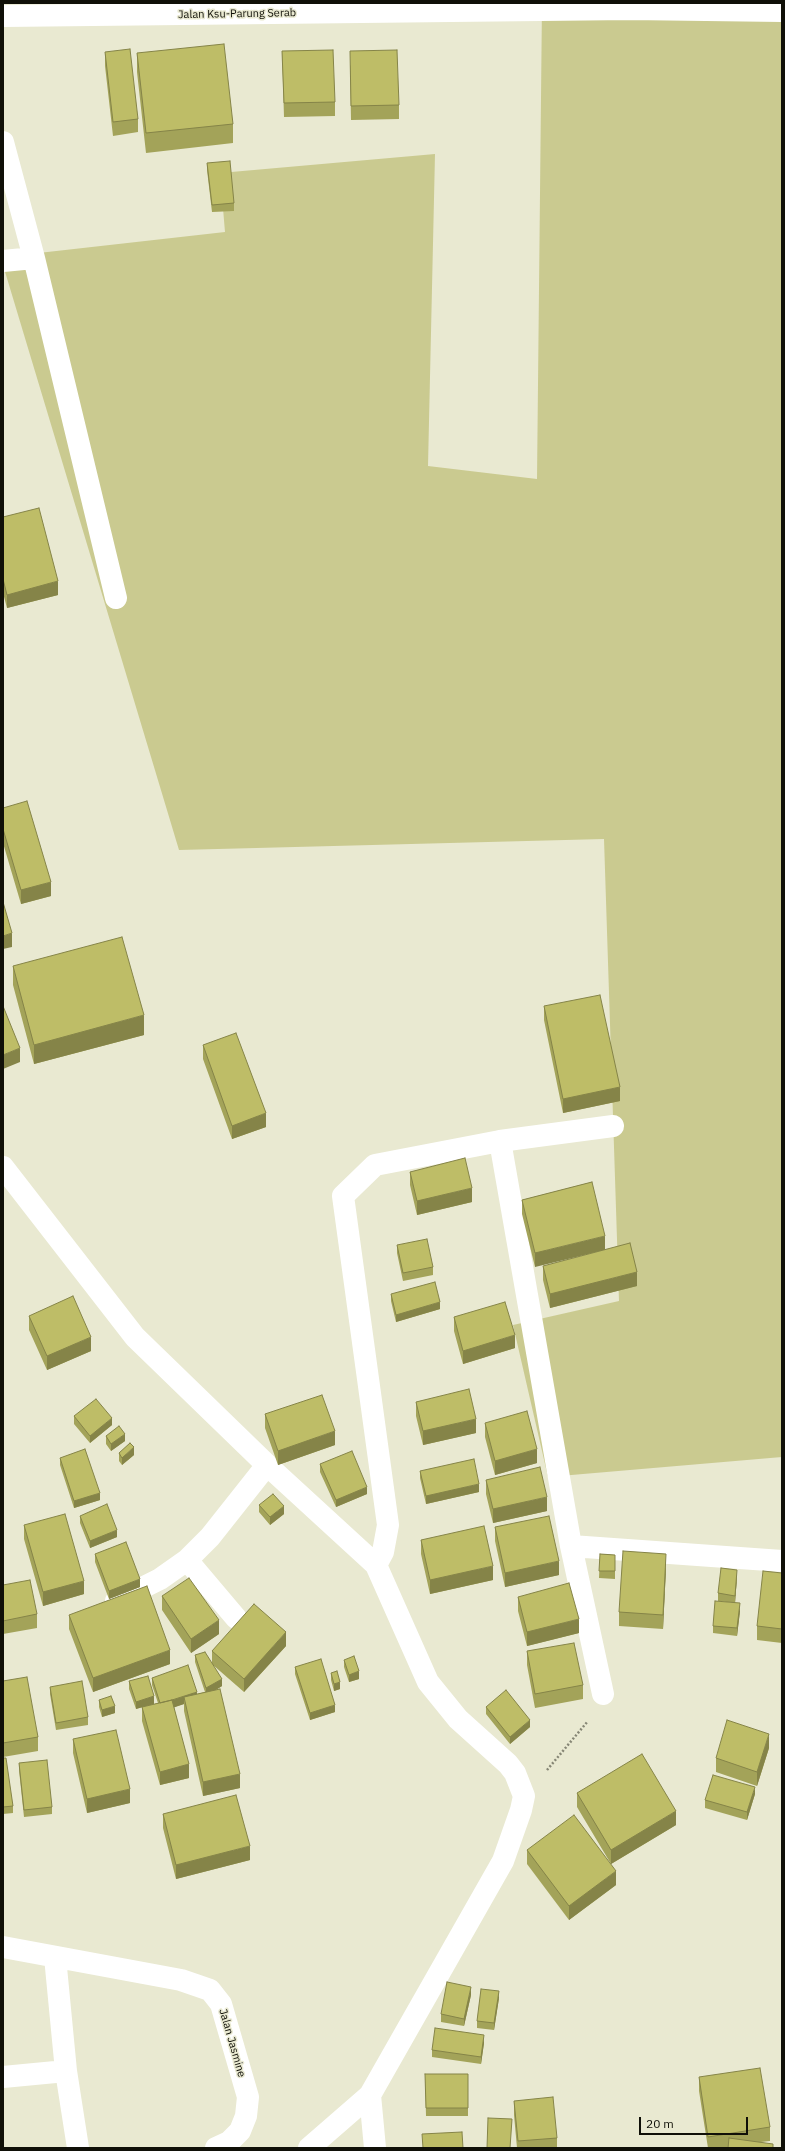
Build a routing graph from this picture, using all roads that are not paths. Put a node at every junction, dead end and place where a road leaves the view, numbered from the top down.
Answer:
1 (630, 6) edge
2 (782, 11) edge
3 (3, 16) edge
4 (3, 142) edge
5 (34, 258) junction
6 (3, 261) edge
7 (116, 598) dead end
8 (613, 1126) dead end
9 (500, 1141) junction
10 (3, 1168) edge
11 (267, 1465) junction
12 (571, 1546) junction
13 (187, 1560) junction
14 (782, 1561) edge
15 (376, 1565) junction
16 (98, 1610) edge
17 (236, 1618) dead end
18 (602, 1694) road end
19 (3, 1947) edge
20 (55, 1957) junction
21 (66, 2071) junction
22 (3, 2077) edge
23 (370, 2095) junction
24 (78, 2148) edge
25 (216, 2148) edge
26 (309, 2148) edge
27 (375, 2148) edge

1 - 2 street, Jalan Ksu-Parung Serab
1 - 3 street, Jalan Ksu-Parung Serab
4 - 5 street
5 - 6 street
5 - 7 street
8 - 9 street
9 - 12 street
9 - 15 street
10 - 11 street
11 - 13 street
11 - 15 street
12 - 14 street
12 - 18 street
13 - 16 street
13 - 17 street
15 - 23 street
19 - 20 street, Jalan Jasmine
20 - 21 street
20 - 25 street, Jalan Jasmine
21 - 22 street
21 - 24 street
23 - 26 street
23 - 27 street

